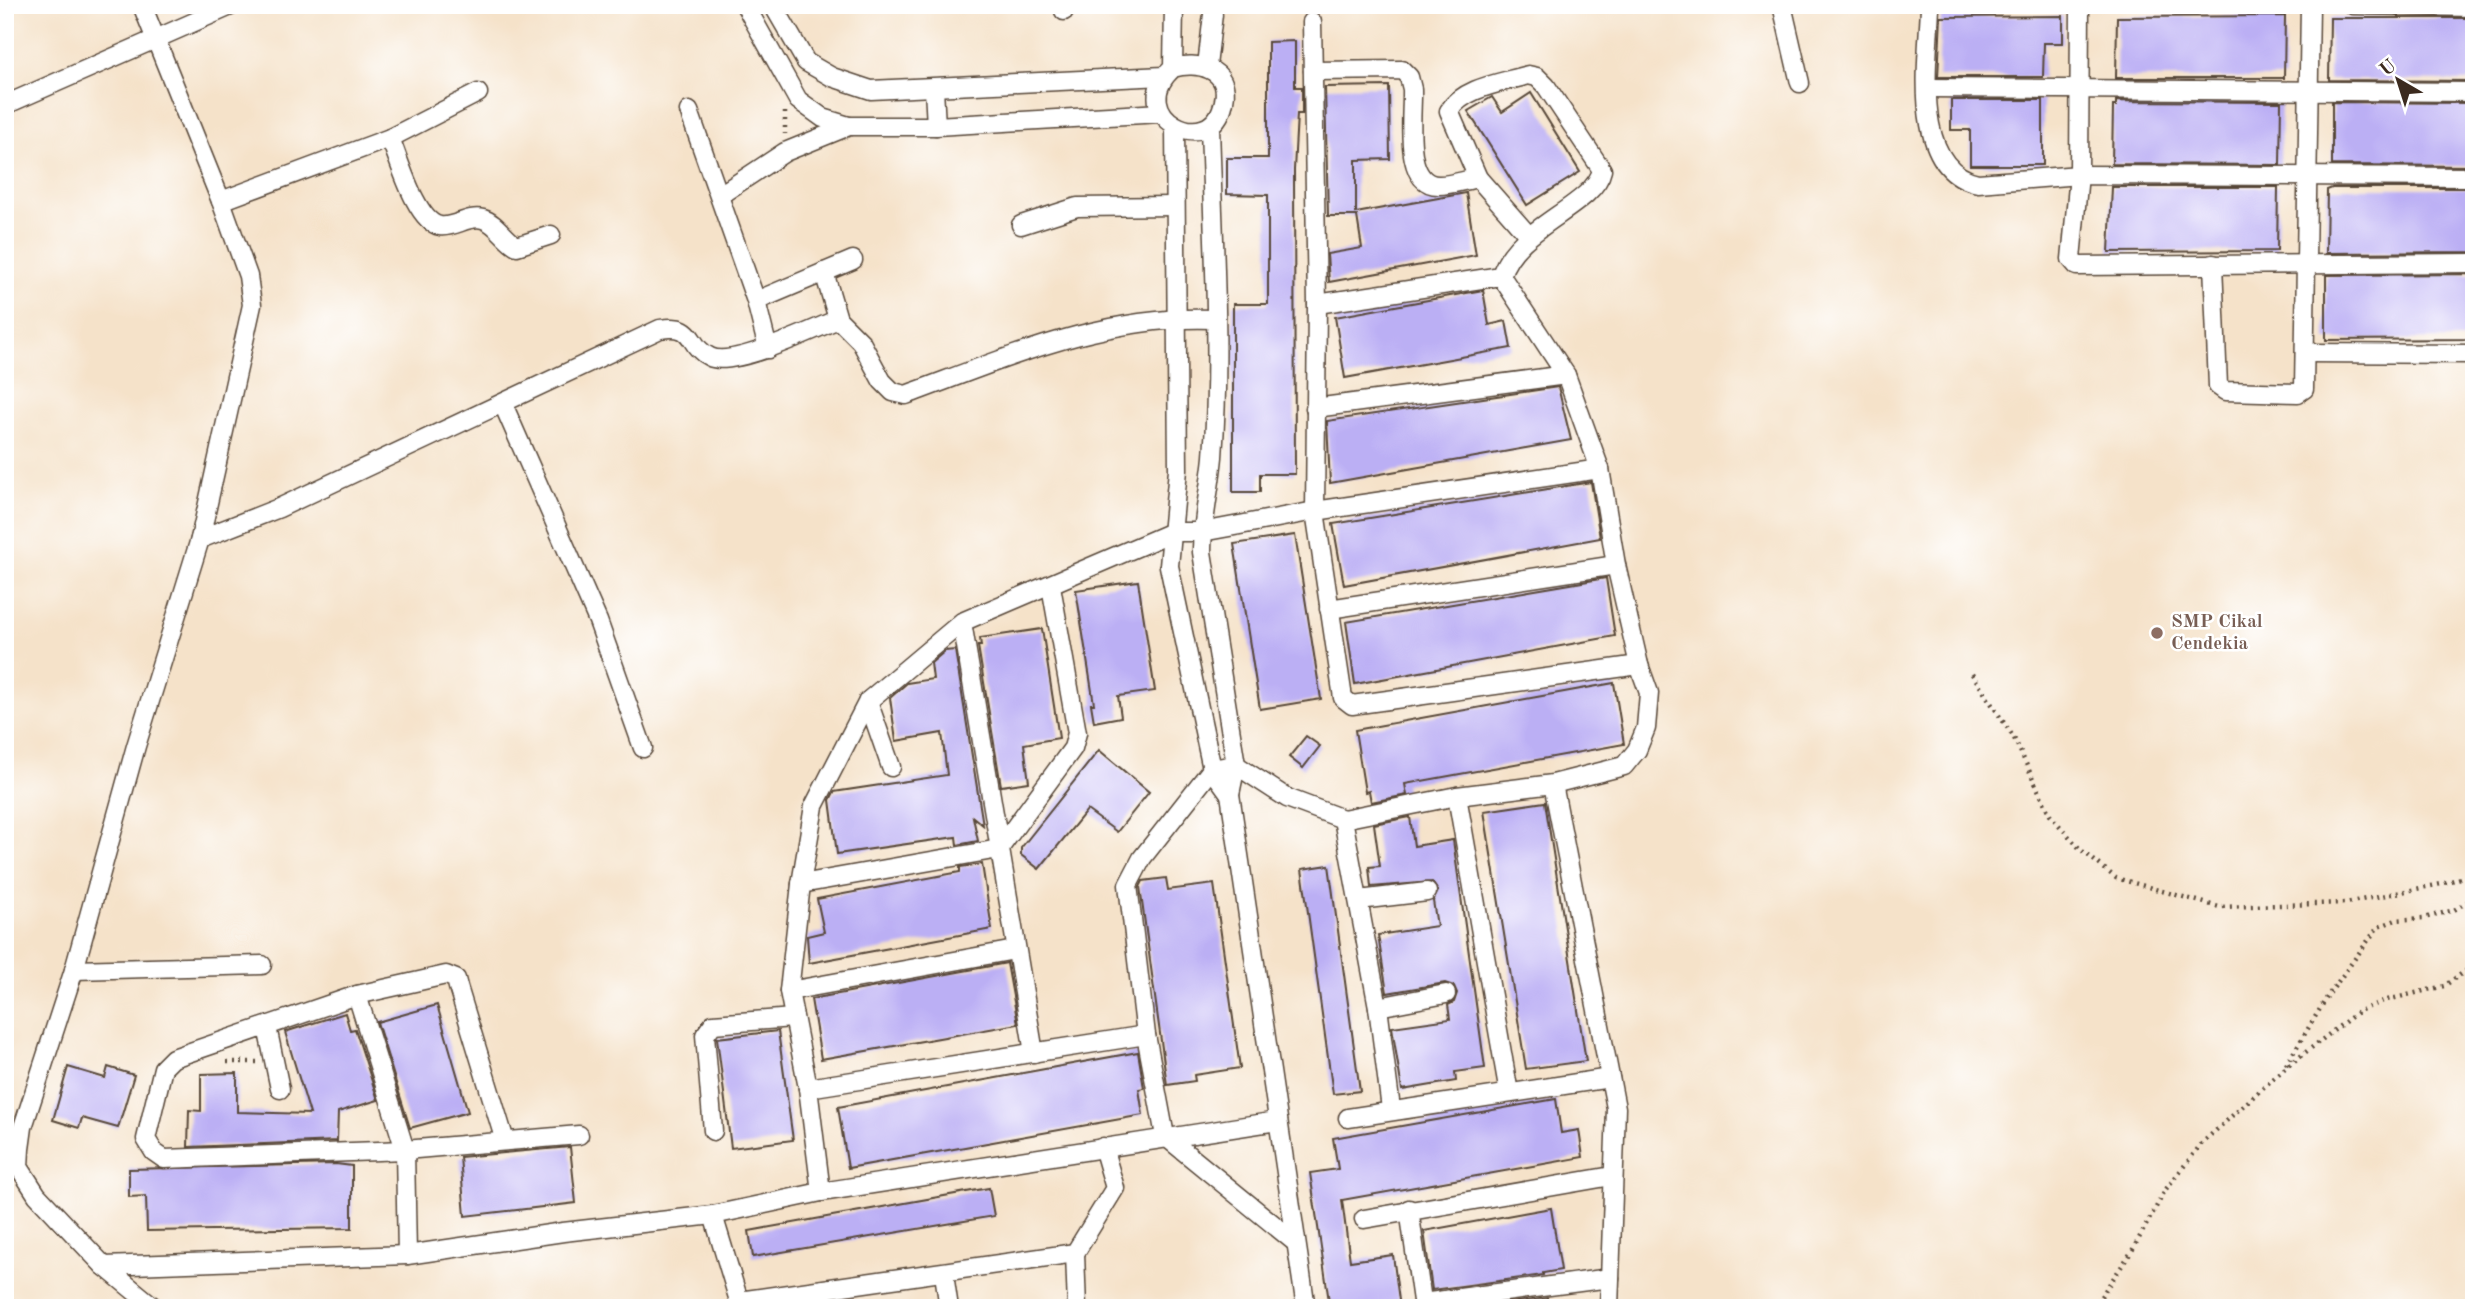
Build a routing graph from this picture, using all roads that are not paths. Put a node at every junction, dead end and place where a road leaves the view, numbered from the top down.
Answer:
1 (142, 5) edge
2 (233, 5) edge
3 (745, 5) edge
4 (773, 5) edge
5 (1174, 5) edge
6 (1782, 5) edge
7 (1930, 5) edge
8 (2080, 5) edge
9 (2309, 5) edge
10 (2353, 5) edge
11 (2474, 7) edge
12 (1213, 14) dead end
13 (1312, 22) dead end
14 (156, 40) junction
15 (1207, 66) junction
16 (1313, 71) junction
17 (1168, 72) junction
18 (1801, 83) dead end
19 (1928, 88) junction
20 (933, 89) junction
21 (2080, 90) junction
22 (2309, 91) junction
23 (2474, 92) edge
24 (478, 93) dead end
25 (5, 105) edge
26 (689, 111) dead end
27 (1161, 113) junction
28 (936, 126) junction
29 (1210, 126) junction
30 (849, 127) junction
31 (1175, 127) junction
32 (390, 138) junction
33 (2079, 175) junction
34 (2308, 176) junction
35 (2474, 177) edge
36 (1478, 178) junction
37 (720, 195) junction
38 (221, 201) junction
39 (1175, 206) junction
40 (1021, 225) dead end
41 (551, 235) dead end
42 (1529, 236) junction
43 (853, 260) dead end
44 (2307, 263) junction
45 (2474, 263) edge
46 (2213, 264) junction
47 (824, 272) junction
48 (1501, 275) junction
49 (756, 301) junction
50 (1317, 304) junction
51 (1177, 317) junction
52 (838, 319) junction
53 (1214, 319) junction
54 (768, 349) junction
55 (2306, 353) junction
56 (2474, 354) edge
57 (1566, 375) junction
58 (503, 404) junction
59 (1315, 408) junction
60 (1600, 469) junction
61 (1315, 511) junction
62 (1172, 532) junction
63 (1202, 532) junction
64 (200, 539) junction
65 (1616, 565) junction
66 (1051, 586) junction
67 (1329, 609) junction
68 (962, 622) junction
69 (1639, 665) junction
70 (868, 701) junction
71 (643, 748) dead end
72 (1236, 765) junction
73 (891, 767) dead end
74 (1212, 769) junction
75 (1553, 784) junction
76 (1230, 794) junction
77 (1457, 796) junction
78 (1343, 819) junction
79 (999, 849) junction
80 (801, 884) junction
81 (1427, 892) dead end
82 (1359, 900) junction
83 (1015, 950) junction
84 (262, 965) dead end
85 (74, 970) junction
86 (789, 991) junction
87 (1446, 994) dead end
88 (357, 995) junction
89 (1378, 1007) junction
90 (793, 1018) junction
91 (267, 1027) junction
92 (1146, 1035) junction
93 (1034, 1053) junction
94 (1610, 1078) junction
95 (808, 1088) junction
96 (280, 1089) dead end
97 (1510, 1093) junction
98 (1391, 1110) junction
99 (1348, 1118) dead end
100 (1277, 1121) junction
101 (713, 1131) dead end
102 (579, 1135) dead end
103 (1165, 1136) junction
104 (505, 1141) junction
105 (1104, 1147) junction
106 (405, 1150) junction
107 (1612, 1176) junction
108 (821, 1192) junction
109 (1409, 1209) junction
110 (713, 1215) junction
111 (1364, 1219) dead end
112 (1295, 1242) junction
113 (1074, 1253) junction
114 (407, 1255) junction
115 (104, 1266) junction
116 (944, 1273) junction
117 (1610, 1278) junction
118 (1423, 1305) edge
119 (155, 1308) edge
120 (949, 1308) edge
121 (1077, 1308) edge
122 (1307, 1308) edge
123 (1609, 1308) edge

1 - 14 street
2 - 14 street
3 - 30 street
4 - 20 street
5 - 17 street
6 - 18 street
7 - 19 street
8 - 21 street
9 - 22 street
10 - 11 street
12 - 15 street
13 - 16 street
14 - 25 street
14 - 38 street
15 - 17 street
15 - 29 street
16 - 36 street
16 - 50 street
17 - 20 street
17 - 27 street
19 - 21 street
19 - 33 street
20 - 28 street
21 - 22 street
21 - 33 street
22 - 23 street
22 - 34 street
24 - 32 street
26 - 37 street
27 - 28 street
27 - 31 street
28 - 30 street
29 - 31 street
29 - 53 street
30 - 37 street
31 - 39 street
32 - 38 street
32 - 41 street
33 - 34 street
33 - 46 street
34 - 35 street
34 - 44 street
36 - 42 street
36 - 42 street
37 - 49 street
38 - 64 street
39 - 40 street
39 - 51 street
42 - 48 street
43 - 47 street
44 - 45 street
44 - 46 street
44 - 55 street
46 - 55 street
47 - 49 street
47 - 52 street
48 - 50 street
48 - 57 street
49 - 54 street
50 - 59 street
51 - 52 street
51 - 53 street
51 - 62 street
52 - 54 street
53 - 63 street
54 - 58 street
55 - 56 street
57 - 59 street
57 - 60 street
58 - 64 street
58 - 71 street
59 - 61 street
60 - 61 street
60 - 65 street
61 - 63 street
61 - 67 street
62 - 63 street
62 - 66 street
62 - 74 street
63 - 72 street
64 - 85 street
65 - 67 street
65 - 69 street
66 - 68 street
66 - 79 street
67 - 69 street
68 - 70 street
68 - 79 street
69 - 75 street
70 - 73 street
70 - 80 street
72 - 74 street
72 - 76 street
72 - 78 street
74 - 76 street
74 - 92 street
75 - 77 street
75 - 94 street
76 - 100 street
77 - 78 street
77 - 97 street
78 - 82 street
79 - 80 street
79 - 83 street
80 - 86 street
81 - 82 street
82 - 89 street
83 - 86 street
83 - 93 street
84 - 85 street
85 - 115 street
86 - 90 street
87 - 89 street
88 - 91 street
88 - 104 street
88 - 106 street
89 - 98 street
90 - 95 street
90 - 101 street
91 - 96 street
91 - 106 street
92 - 93 street
92 - 103 street
93 - 95 street
94 - 97 street
94 - 107 street
95 - 108 street
97 - 98 street
98 - 99 street
100 - 103 street
100 - 112 street
102 - 104 street
103 - 105 street
103 - 112 street
104 - 106 street
105 - 108 street
105 - 113 street
106 - 114 street
107 - 109 street
107 - 117 street
108 - 110 street
109 - 111 street
109 - 118 street
110 - 114 street
110 - 116 street
112 - 122 street
113 - 116 street
113 - 121 street
114 - 115 street
115 - 119 street
116 - 120 street
117 - 118 street
117 - 123 street

